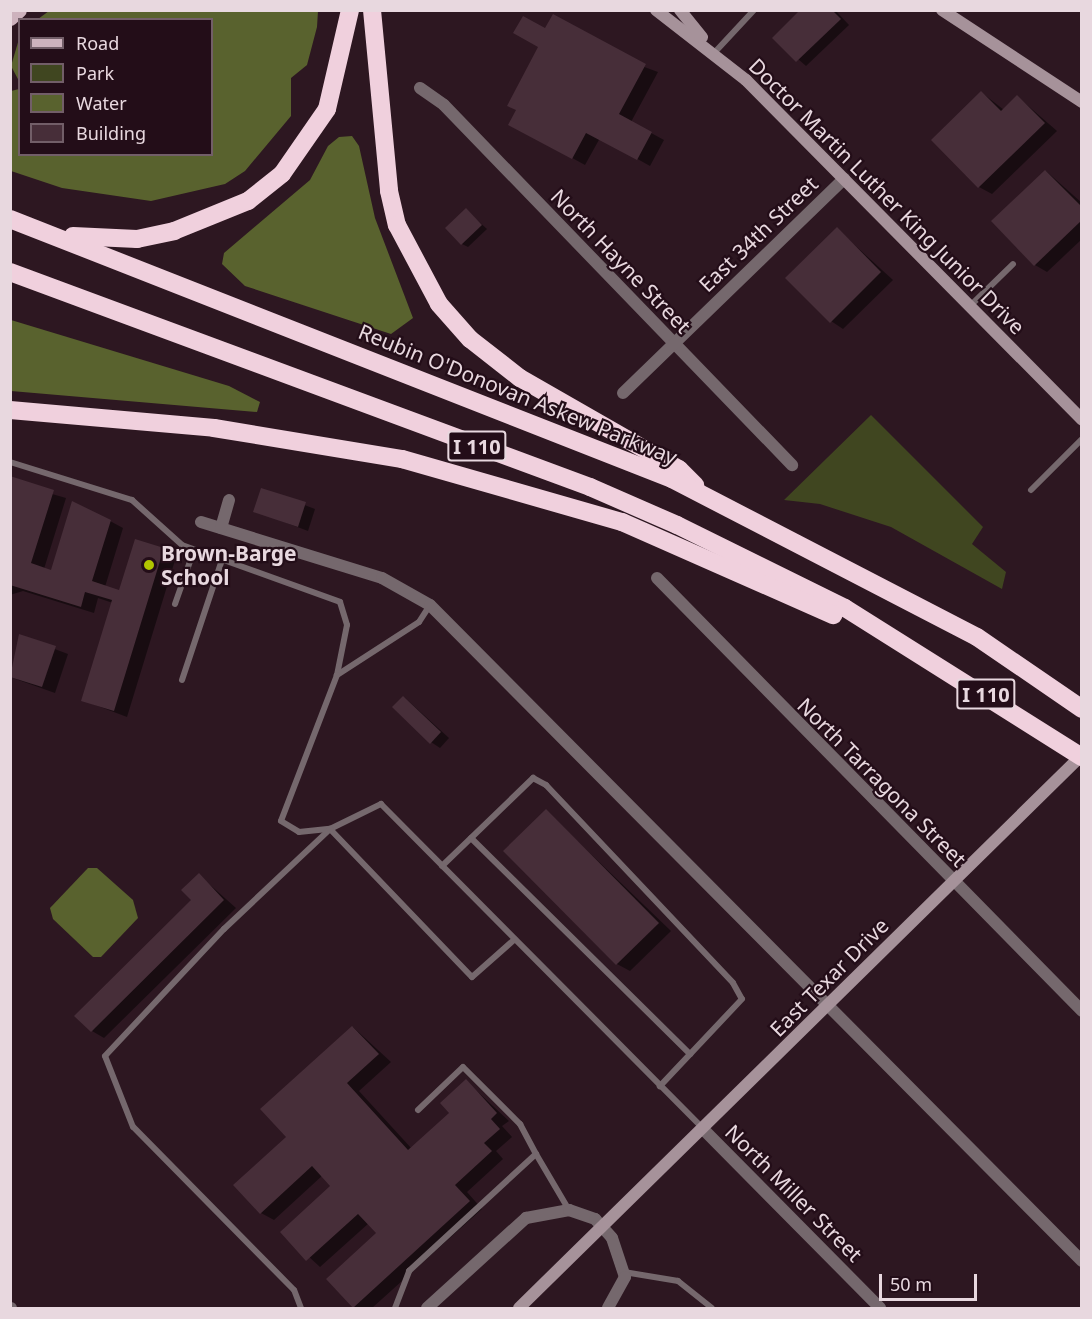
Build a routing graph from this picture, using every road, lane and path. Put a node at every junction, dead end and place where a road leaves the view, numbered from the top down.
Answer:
1 (19, 10) edge
2 (344, 10) edge
3 (350, 10) edge
4 (656, 10) edge
5 (680, 10) edge
6 (754, 10) edge
7 (942, 10) edge
8 (372, 11) edge
9 (10, 18) edge
10 (346, 41) junction
11 (715, 52) junction
12 (420, 88) dead end
13 (1082, 102) edge
14 (844, 179) junction
15 (13, 220) edge
16 (1013, 264) dead end
17 (10, 272) edge
18 (969, 307) junction
19 (672, 343) junction
20 (623, 393) dead end
21 (10, 410) edge
22 (1082, 420) edge
23 (1082, 439) edge
24 (10, 462) edge
25 (792, 465) dead end
26 (1030, 490) dead end
27 (709, 499) junction
28 (229, 500) dead end
29 (201, 522) dead end
30 (221, 528) junction
31 (194, 550) junction
32 (222, 560) junction
33 (657, 578) dead end
34 (175, 604) dead end
35 (430, 605) junction
36 (927, 658) junction
37 (337, 675) junction
38 (182, 680) dead end
39 (1077, 706) edge
40 (1082, 756) edge
41 (330, 829) junction
42 (471, 838) junction
43 (442, 866) junction
44 (953, 881) junction
45 (515, 939) junction
46 (826, 1006) junction
47 (1082, 1011) edge
48 (690, 1054) junction
49 (660, 1086) junction
50 (418, 1110) dead end
51 (705, 1131) junction
52 (536, 1154) junction
53 (569, 1210) junction
54 (604, 1227) junction
55 (1082, 1261) edge
56 (624, 1272) junction
57 (301, 1308) edge
58 (395, 1308) edge
59 (427, 1308) edge
60 (519, 1308) edge
61 (608, 1308) edge
62 (712, 1308) edge
63 (880, 1308) edge

1 - 9 main road
2 - 10 highway
3 - 10 highway
4 - 11 main road, Doctor Martin Luther King Junior Drive
5 - 11 main road
6 - 11 lane
7 - 13 main road
8 - 27 highway
10 - 15 highway
11 - 14 main road, Doctor Martin Luther King Junior Drive
12 - 19 street, North Hayne Street
14 - 18 main road, Doctor Martin Luther King Junior Drive
14 - 19 street, East 34th Street
15 - 27 highway, Reubin O'Donovan Askew Parkway / I 110
16 - 18 lane
17 - 36 highway, I 110
18 - 22 main road, Doctor Martin Luther King Junior Drive
19 - 20 street, East 34th Street
19 - 25 street, North Hayne Street
21 - 36 highway
23 - 26 lane
24 - 31 lane
27 - 39 highway, Reubin O'Donovan Askew Parkway / I 110
28 - 30 street
29 - 30 street
30 - 35 street
31 - 32 lane
31 - 34 lane
32 - 37 lane
32 - 38 lane
33 - 44 street, North Tarragona Street
35 - 37 lane
35 - 46 street
36 - 40 highway, I 110
37 - 41 lane
40 - 44 main road, East Texar Drive
41 - 43 lane
41 - 45 lane
41 - 57 lane
42 - 43 lane
42 - 48 lane
42 - 48 lane
43 - 45 lane
44 - 46 main road, East Texar Drive
44 - 47 street, North Tarragona Street
45 - 49 lane
46 - 51 main road, East Texar Drive
46 - 55 street
48 - 49 lane
49 - 51 lane
50 - 52 lane
51 - 54 main road, East Texar Drive
51 - 63 street, North Miller Street
52 - 53 lane
52 - 58 lane
53 - 54 street
53 - 59 street
54 - 56 street
54 - 60 main road, East Texar Drive
56 - 61 street
56 - 62 lane

